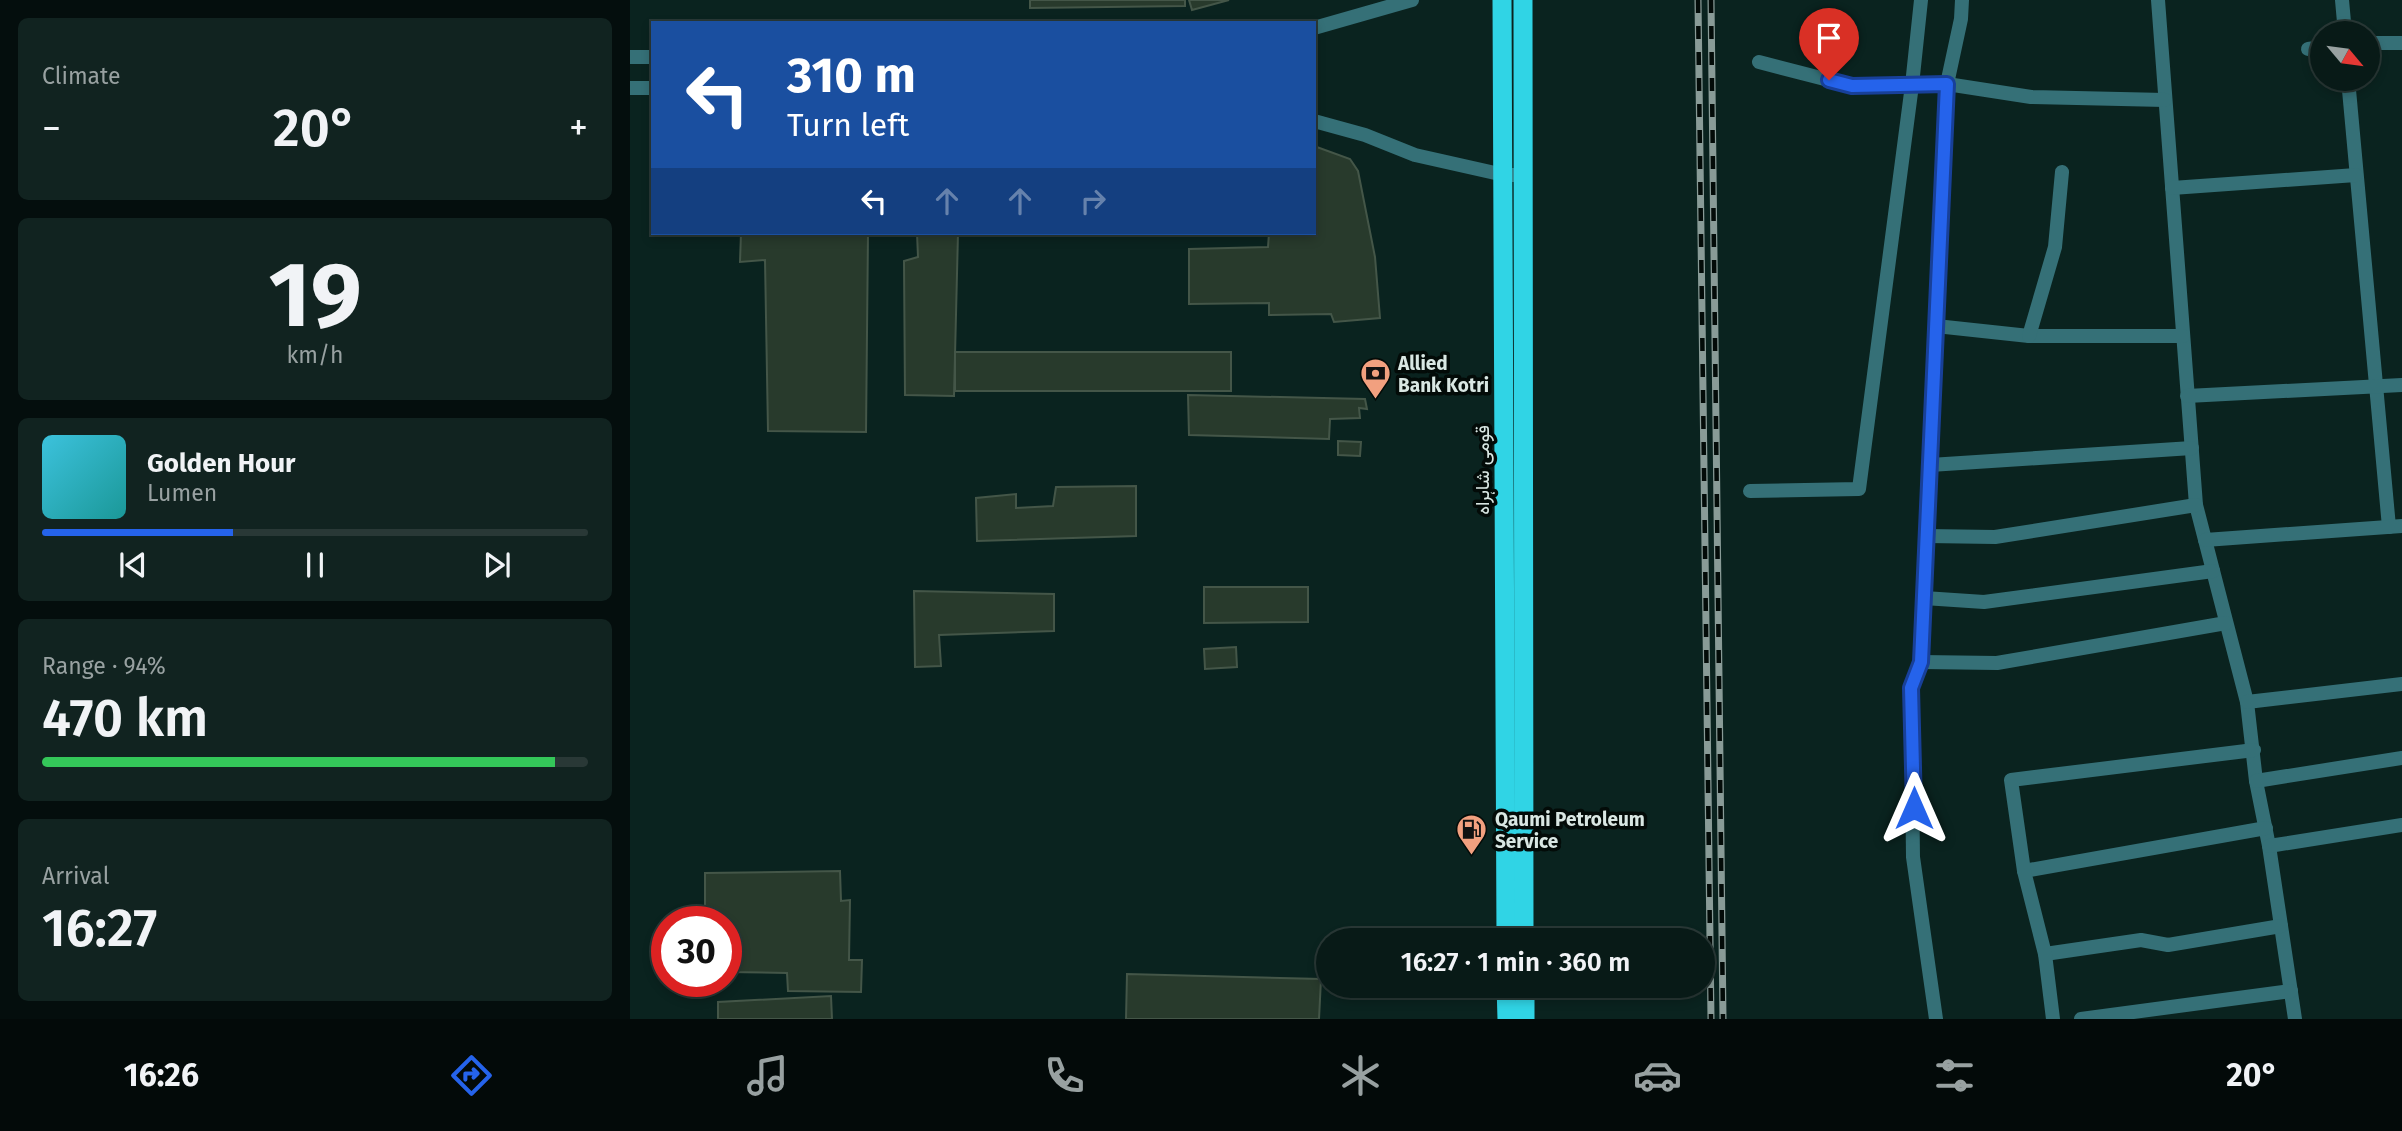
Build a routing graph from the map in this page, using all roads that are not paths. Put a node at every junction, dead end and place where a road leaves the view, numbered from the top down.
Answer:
1 (1412, 0) edge
2 (1502, 0) edge
3 (1523, 0) edge
4 (1921, 0) edge
5 (1962, 0) edge
6 (2158, 0) edge
7 (2342, 0) edge
8 (2344, 21) edge
9 (1316, 27) edge
10 (2380, 43) edge
11 (2402, 43) edge
12 (630, 57) edge
13 (651, 57) edge
14 (1759, 62) dead end
15 (1947, 84) junction
16 (1912, 85) junction
17 (630, 88) edge
18 (651, 88) edge
19 (2349, 91) edge
20 (2165, 100) junction
21 (1316, 122) edge
22 (2062, 172) dead end
23 (1514, 175) junction
24 (2356, 175) junction
25 (2172, 188) junction
26 (1936, 326) junction
27 (2029, 336) junction
28 (2183, 336) junction
29 (2402, 385) edge
30 (2377, 386) junction
31 (2188, 396) junction
32 (2192, 448) junction
33 (1930, 465) junction
34 (1750, 491) dead end
35 (2196, 505) junction
36 (2395, 527) edge
37 (1927, 536) junction
38 (2205, 540) junction
39 (2213, 570) junction
40 (1924, 598) junction
41 (2226, 623) junction
42 (1921, 662) junction
43 (2402, 684) edge
44 (2247, 702) junction
45 (2254, 750) junction
46 (2402, 758) edge
47 (2256, 781) junction
48 (2402, 825) edge
49 (2266, 828) junction
50 (2269, 846) junction
51 (2024, 871) junction
52 (2281, 926) junction
53 (1506, 928) edge
54 (1524, 928) edge
55 (2045, 954) junction
56 (2291, 991) junction
57 (1507, 998) edge
58 (1525, 998) edge
59 (1507, 1019) edge
60 (1525, 1019) edge
61 (1936, 1019) edge
62 (2053, 1019) edge
63 (2081, 1019) edge
64 (2295, 1019) edge

1 - 9 street
2 - 23 highway, قومی شاہراہ
3 - 23 highway, قومی شاہراہ
4 - 16 street
5 - 15 street
6 - 20 street
7 - 8 street
10 - 11 street
12 - 13 street
14 - 16 street
15 - 16 street
15 - 20 street
15 - 26 street
16 - 34 street
17 - 18 street
19 - 24 street
20 - 25 street
21 - 23 street
22 - 27 street
23 - 53 highway, قومی شاہراہ
23 - 54 highway, قومی شاہراہ
24 - 25 street
24 - 30 street
25 - 28 street
26 - 27 street
26 - 33 street
27 - 28 street
28 - 31 street
29 - 30 street
30 - 31 street
30 - 36 street
31 - 32 street
32 - 33 street
32 - 35 street
33 - 37 street
35 - 37 street
35 - 38 street
36 - 38 street
37 - 40 street
38 - 39 street
39 - 40 street
39 - 41 street
40 - 42 street
41 - 42 street
41 - 44 street
42 - 61 street
43 - 44 street
44 - 45 street
45 - 47 street
45 - 51 street
46 - 47 street
47 - 49 street
48 - 50 street
49 - 50 street
49 - 51 street
50 - 52 street
51 - 55 street
52 - 55 street
52 - 56 street
55 - 62 street
56 - 63 street
56 - 64 street
57 - 59 highway
58 - 60 highway

